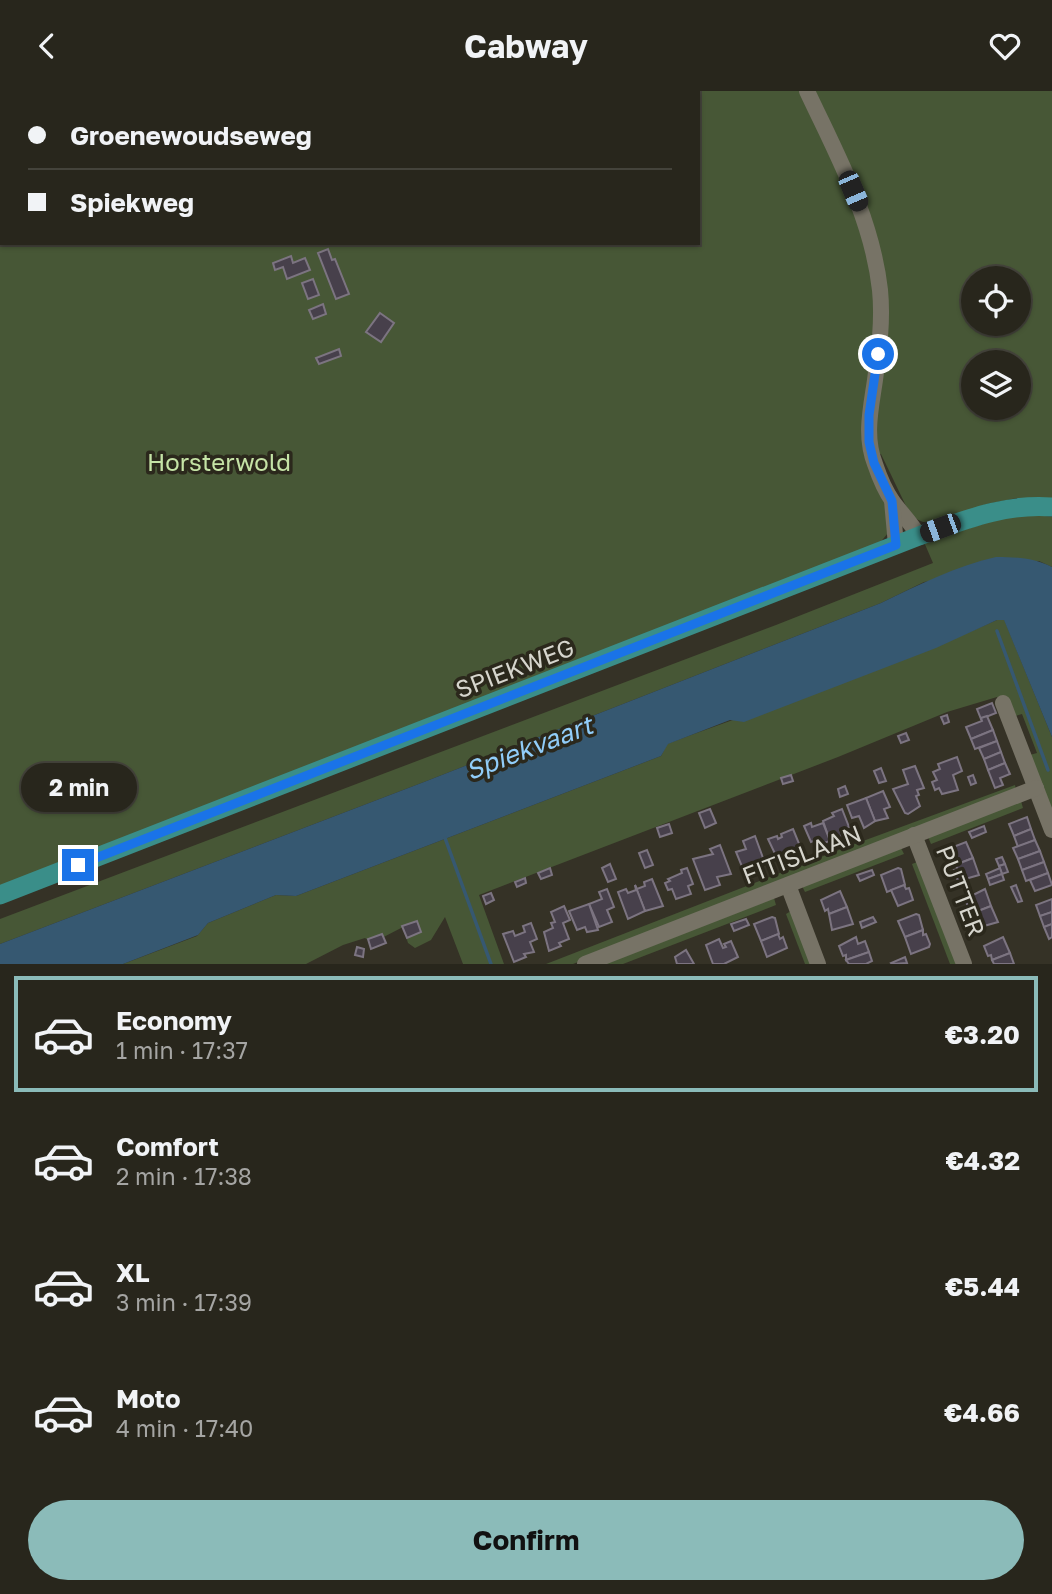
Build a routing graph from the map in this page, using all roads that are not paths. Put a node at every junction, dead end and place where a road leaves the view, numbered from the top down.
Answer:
1 (807, 91) edge
2 (892, 501) junction
3 (1052, 507) edge
4 (919, 536) junction
5 (896, 545) junction
6 (1003, 703) dead end
7 (1036, 788) junction
8 (1052, 830) edge
9 (915, 835) junction
10 (788, 885) junction
11 (0, 895) edge
12 (585, 964) edge
13 (818, 964) edge
14 (964, 964) edge

1 - 2 street
2 - 4 street
2 - 5 street
3 - 4 main road, SPIEKWEG
4 - 5 main road, SPIEKWEG
5 - 11 main road, SPIEKWEG
6 - 7 street
7 - 8 street
7 - 9 street, FITISLAAN
9 - 10 street, FITISLAAN
9 - 14 street, PUTTER
10 - 12 street, FITISLAAN
10 - 13 street

